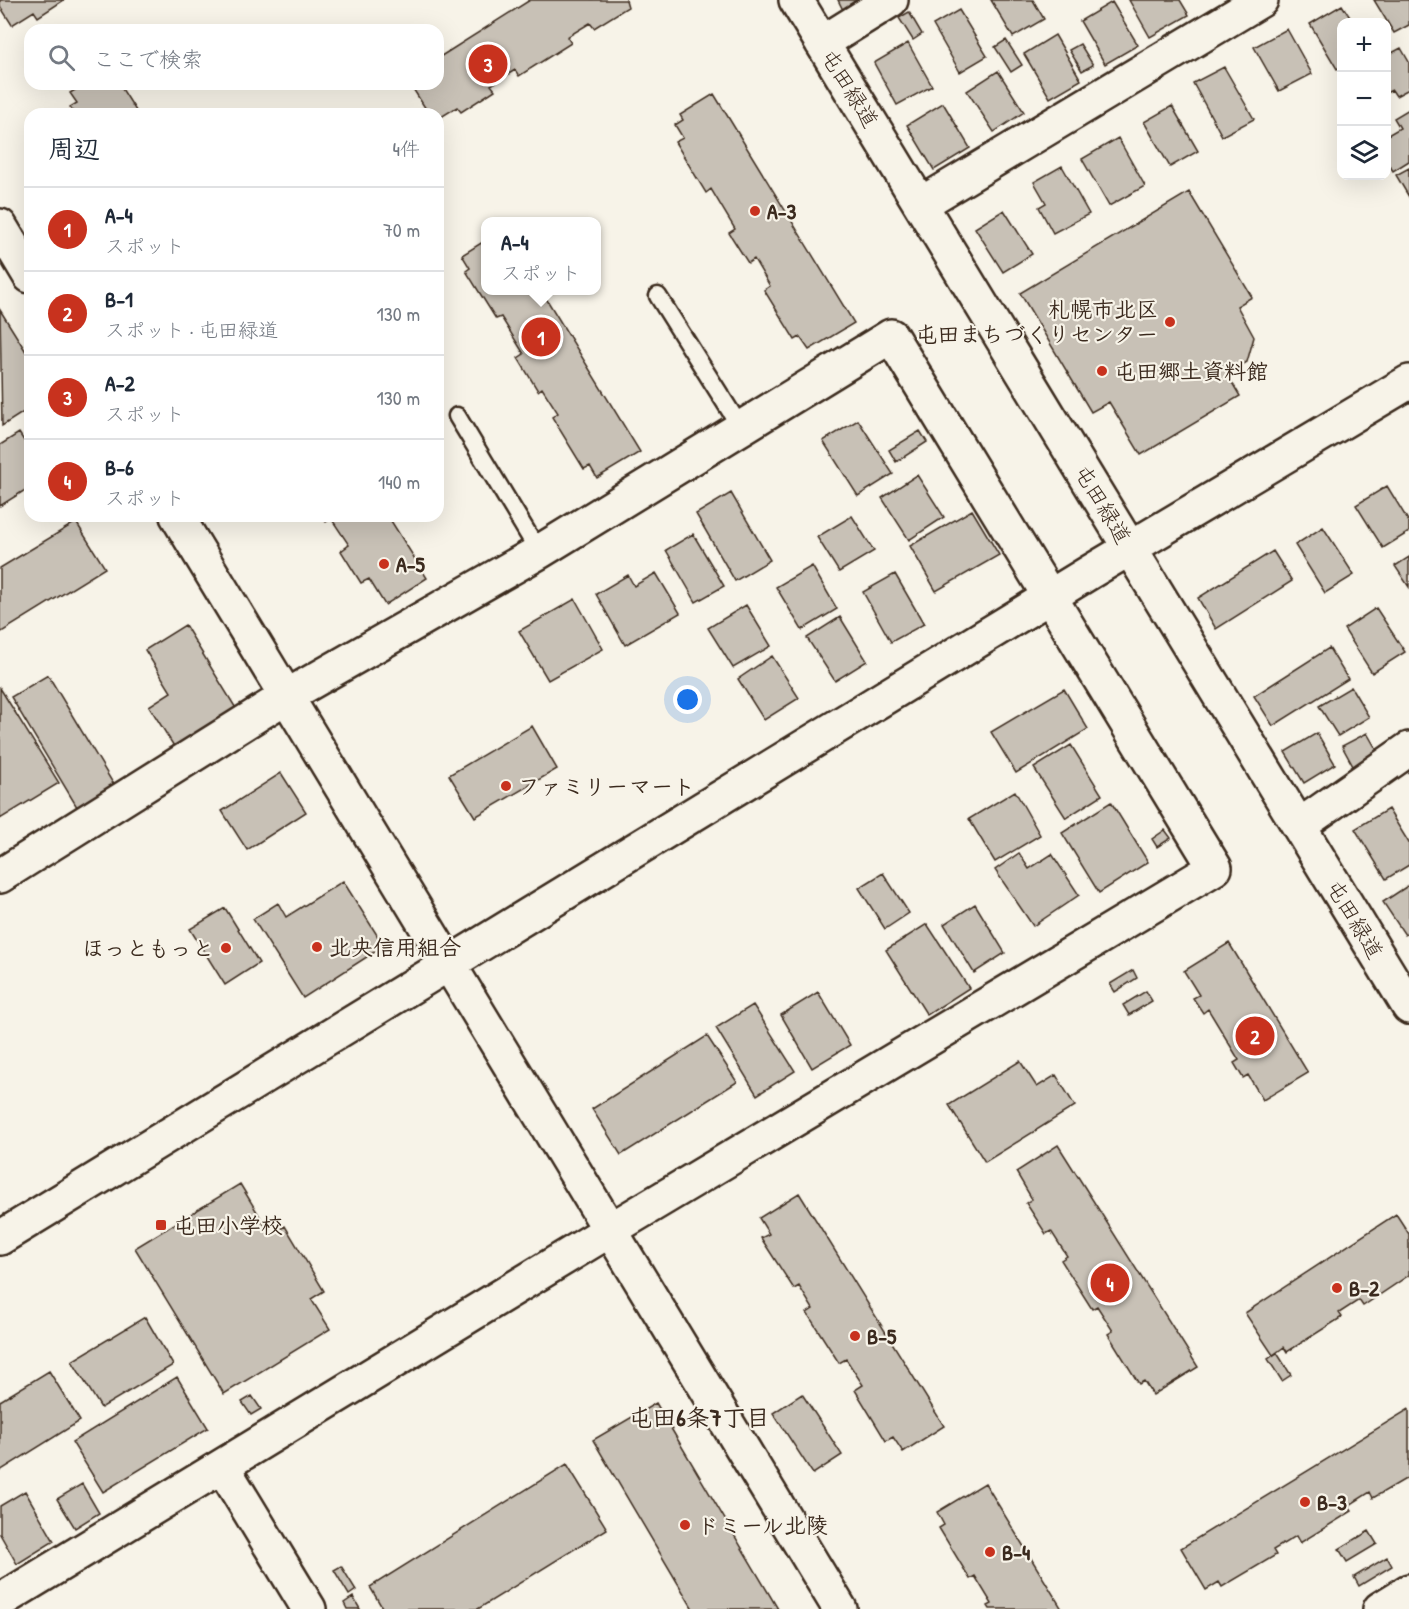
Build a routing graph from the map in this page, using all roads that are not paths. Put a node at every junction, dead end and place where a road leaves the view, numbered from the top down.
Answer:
1 (796, 0) edge
2 (891, 0) edge
3 (1261, 0) edge
4 (822, 43) junction
5 (921, 204) junction
6 (0, 226) edge
7 (24, 266) edge
8 (658, 296) dead end
9 (1409, 381) edge
10 (457, 416) dead end
11 (741, 428) junction
12 (181, 522) edge
13 (1129, 548) junction
14 (539, 552) junction
15 (1052, 597) junction
16 (287, 696) junction
17 (1409, 750) edge
18 (1299, 826) junction
19 (0, 876) edge
20 (449, 964) junction
21 (1409, 1007) edge
22 (610, 1230) junction
23 (0, 1238) edge
24 (222, 1466) junction
25 (1409, 1591) edge
26 (0, 1601) edge
27 (309, 1609) edge
28 (840, 1609) edge
29 (1380, 1609) edge

1 - 4 street, 屯田緑道
2 - 4 street
3 - 5 street
4 - 5 street, 屯田緑道
5 - 13 street, 屯田緑道
6 - 7 street
8 - 11 lane
9 - 13 street
10 - 14 lane
11 - 14 street
11 - 15 street
12 - 16 street
13 - 15 street
13 - 18 street, 屯田緑道
14 - 16 street
15 - 20 street
15 - 22 street
16 - 19 street
16 - 20 street
17 - 18 street
18 - 21 street, 屯田緑道
20 - 22 street
20 - 23 street
22 - 24 street
22 - 28 street
24 - 26 street
24 - 27 street
25 - 29 street

